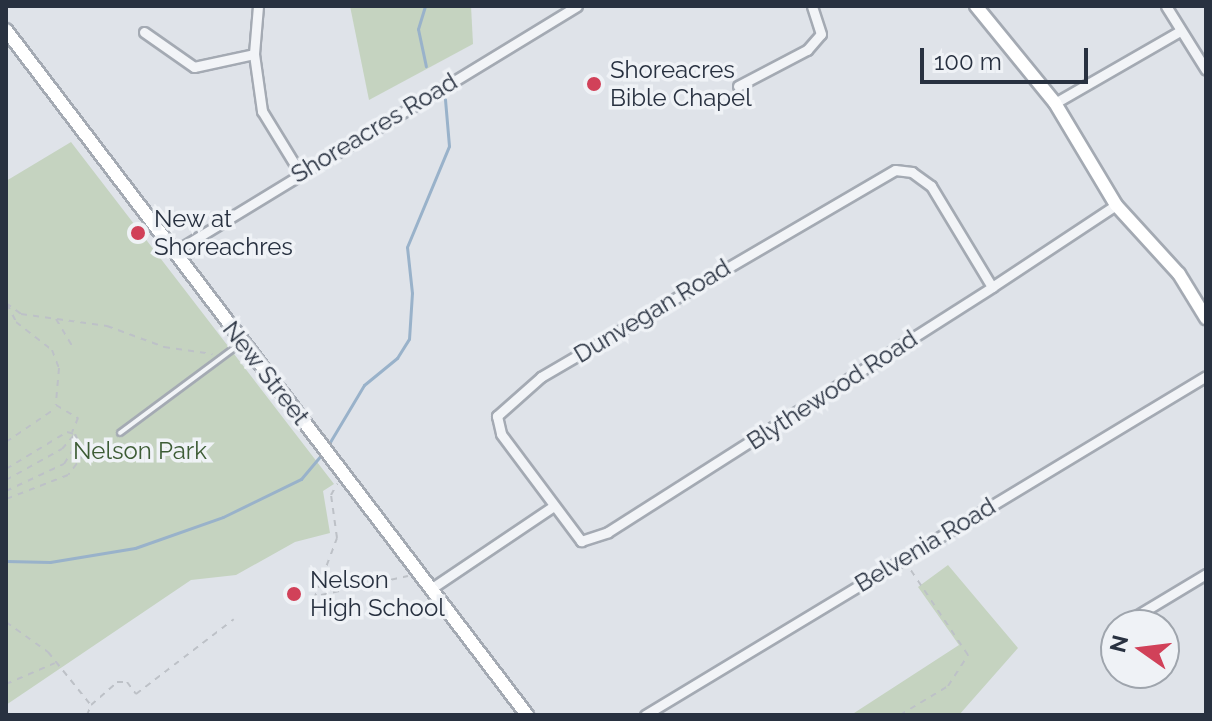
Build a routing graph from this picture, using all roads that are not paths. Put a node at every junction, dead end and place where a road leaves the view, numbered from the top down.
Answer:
1 (258, 6) edge
2 (577, 6) edge
3 (812, 6) edge
4 (976, 6) edge
5 (1166, 6) edge
6 (6, 30) edge
7 (1180, 31) junction
8 (144, 32) dead end
9 (254, 54) junction
10 (1206, 70) edge
11 (738, 86) dead end
12 (1055, 103) junction
13 (300, 173) junction
14 (1116, 205) junction
15 (174, 252) junction
16 (992, 287) junction
17 (1206, 318) edge
18 (243, 342) junction
19 (1206, 376) edge
20 (120, 433) dead end
21 (552, 507) junction
22 (1206, 574) edge
23 (432, 588) junction
24 (1148, 609) edge
25 (527, 715) edge
26 (645, 715) edge

1 - 9 street
2 - 13 street, Shoreacres Road
3 - 11 street
4 - 12 main road
5 - 7 street
6 - 15 main road, New Street
7 - 10 street
7 - 12 street
8 - 9 street
9 - 13 street
12 - 14 main road
13 - 15 street, Shoreacres Road
14 - 16 street, Blythewood Road
14 - 17 main road
15 - 18 main road, New Street
16 - 21 street, Blythewood Road
16 - 21 street, Dunvegan Road
18 - 20 lane
18 - 23 main road, New Street
19 - 26 street, Belvenia Road
21 - 23 street
22 - 24 street
23 - 25 main road, New Street

